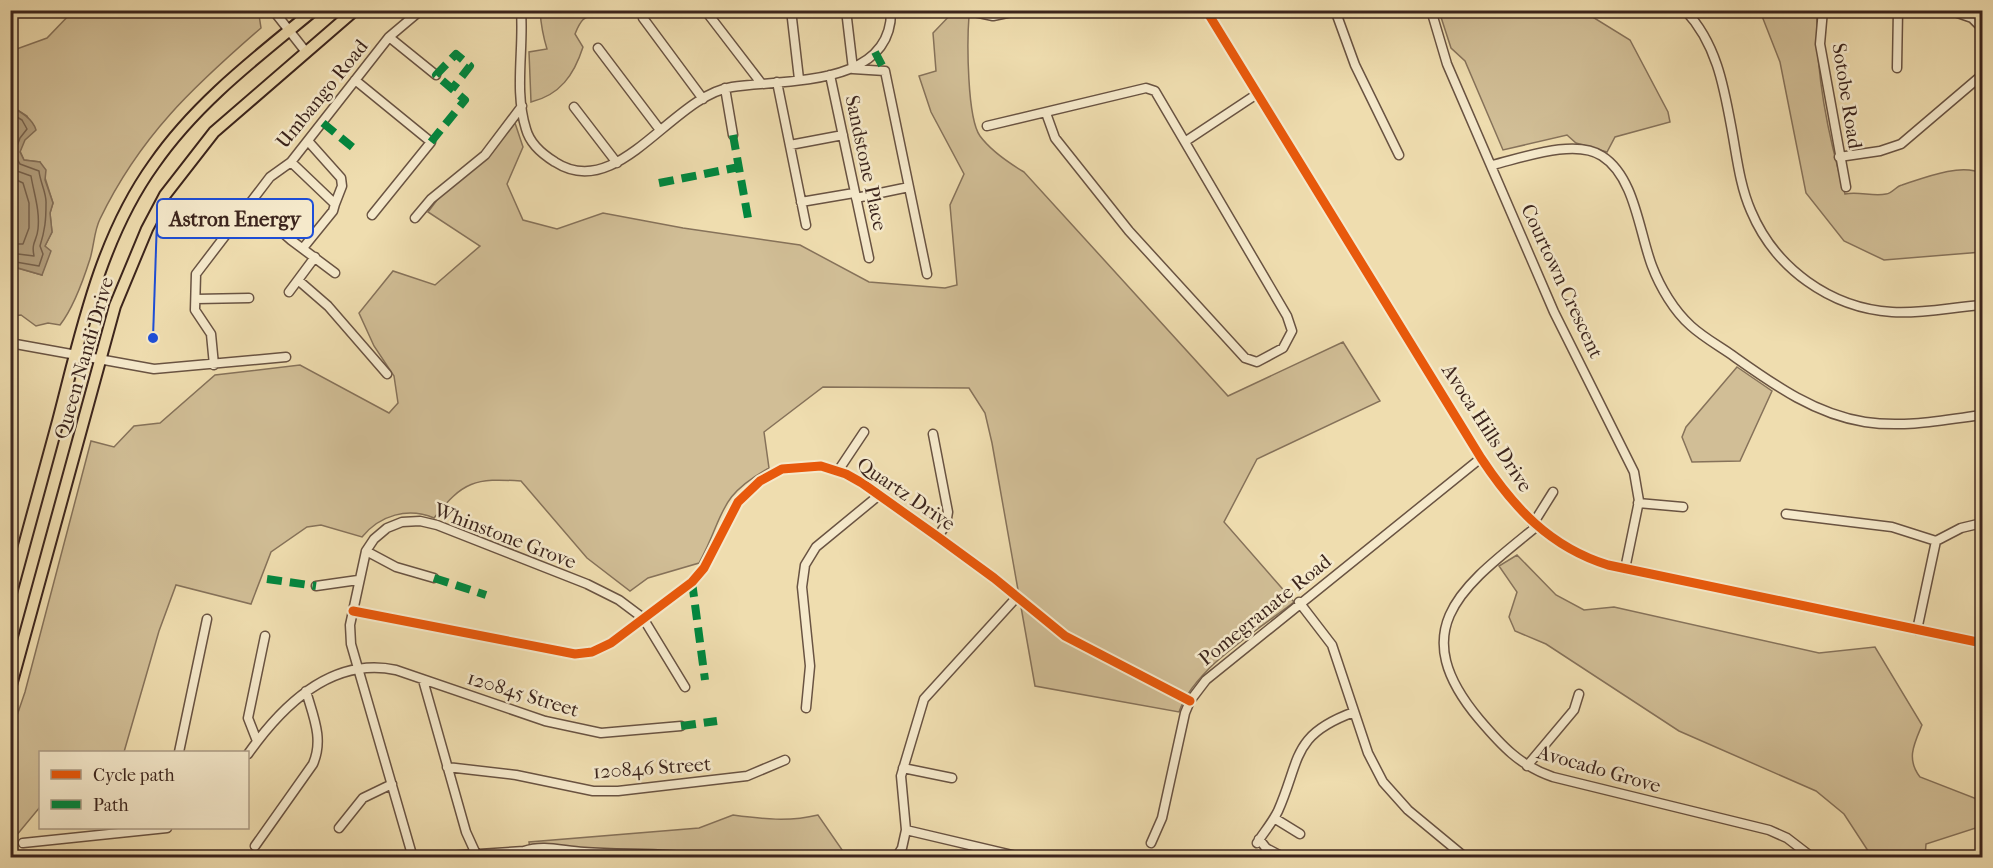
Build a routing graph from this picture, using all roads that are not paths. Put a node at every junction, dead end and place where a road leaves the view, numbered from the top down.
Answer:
1 (273, 10) edge
2 (314, 10) edge
3 (355, 10) edge
4 (421, 10) edge
5 (521, 10) edge
6 (705, 10) edge
7 (791, 10) edge
8 (846, 10) edge
9 (891, 10) edge
10 (965, 10) edge
11 (1022, 10) edge
12 (1206, 10) edge
13 (1335, 10) edge
14 (1431, 10) edge
15 (1685, 10) edge
16 (1823, 10) edge
17 (1898, 10) edge
18 (1949, 10) edge
19 (643, 18) dead end
20 (1983, 28) edge
21 (289, 31) junction
22 (389, 37) junction
23 (598, 48) dead end
24 (306, 52) junction
25 (1897, 68) dead end
26 (853, 69) junction
27 (436, 75) dead end
28 (830, 75) junction
29 (799, 79) junction
30 (355, 80) junction
31 (777, 82) junction
32 (1981, 82) edge
33 (761, 83) junction
34 (725, 88) junction
35 (1257, 94) junction
36 (703, 99) junction
37 (522, 106) junction
38 (574, 107) dead end
39 (1046, 113) junction
40 (987, 126) dead end
41 (660, 130) junction
42 (733, 135) dead end
43 (843, 135) junction
44 (308, 141) junction
45 (1186, 141) junction
46 (790, 146) junction
47 (1399, 155) dead end
48 (1839, 157) junction
49 (291, 162) junction
50 (617, 163) junction
51 (1492, 165) junction
52 (909, 187) junction
53 (1846, 187) dead end
54 (855, 195) junction
55 (801, 202) junction
56 (335, 204) junction
57 (251, 205) junction
58 (372, 215) dead end
59 (415, 218) dead end
60 (806, 225) dead end
61 (303, 248) junction
62 (315, 257) junction
63 (869, 258) dead end
64 (335, 273) dead end
65 (927, 274) dead end
66 (298, 280) junction
67 (289, 292) dead end
68 (249, 298) dead end
69 (196, 299) junction
70 (1983, 305) edge
71 (10, 343) edge
72 (73, 354) junction
73 (286, 357) dead end
74 (99, 361) junction
75 (214, 365) junction
76 (387, 374) dead end
77 (1983, 415) edge
78 (864, 432) dead end
79 (933, 434) dead end
80 (1481, 458) junction
81 (838, 471) junction
82 (1553, 492) dead end
83 (878, 496) junction
84 (1638, 503) junction
85 (1683, 507) dead end
86 (1786, 514) dead end
87 (1983, 523) edge
88 (1534, 525) junction
89 (938, 537) junction
90 (1936, 541) junction
91 (366, 551) junction
92 (1625, 569) junction
93 (434, 578) dead end
94 (358, 580) junction
95 (316, 586) dead end
96 (10, 597) edge
97 (1017, 597) junction
98 (1299, 602) junction
99 (353, 611) junction
100 (643, 618) junction
101 (207, 619) dead end
102 (1917, 630) junction
103 (265, 636) dead end
104 (1983, 643) edge
105 (358, 668) junction
106 (423, 680) junction
107 (685, 687) dead end
108 (10, 689) edge
109 (306, 691) junction
110 (1579, 694) dead end
111 (1190, 701) junction
112 (806, 708) dead end
113 (1354, 712) junction
114 (681, 726) dead end
115 (257, 741) junction
116 (179, 751) edge
117 (249, 753) edge
118 (785, 760) dead end
119 (1527, 766) junction
120 (447, 767) junction
121 (903, 768) junction
122 (952, 778) dead end
123 (392, 784) junction
124 (1274, 818) junction
125 (339, 828) dead end
126 (146, 829) edge
127 (906, 830) junction
128 (106, 831) edge
129 (1300, 834) dead end
130 (23, 843) dead end
131 (1151, 843) dead end
132 (255, 846) dead end
133 (476, 854) junction
134 (415, 858) edge
135 (701, 858) edge
136 (896, 858) edge
137 (1025, 858) edge
138 (1285, 858) edge
139 (1467, 858) edge
140 (1813, 858) edge

1 - 21 street
2 - 21 main road, Queen Nandi Drive
3 - 24 main road, Queen Nandi Drive
4 - 22 street, Umbango Road
5 - 37 street
6 - 33 street
7 - 29 street
8 - 26 street
9 - 26 street
10 - 11 street
12 - 35 street, Avoca Hills Drive
13 - 47 street
14 - 51 street, Courtown Crescent
15 - 70 street
16 - 48 street, Sotobe Road
17 - 25 street
18 - 20 street
19 - 36 street
21 - 24 street
21 - 72 main road, Queen Nandi Drive
22 - 27 street
22 - 30 street, Umbango Road
23 - 41 street
24 - 74 main road, Queen Nandi Drive
26 - 28 street
26 - 52 street
28 - 29 street
28 - 43 street, Sandstone Place
29 - 31 street
30 - 44 street, Umbango Road
30 - 58 street
31 - 33 street
31 - 46 street
32 - 48 street
33 - 34 street
34 - 36 street
34 - 42 street
35 - 45 street
35 - 80 street, Avoca Hills Drive
36 - 41 street
37 - 50 street
37 - 59 street
38 - 50 street
39 - 40 street
39 - 45 street
39 - 45 street
41 - 50 street
43 - 46 street
43 - 54 street, Sandstone Place
44 - 49 street, Umbango Road
44 - 56 street
46 - 55 street
48 - 53 street, Sotobe Road
49 - 56 street
49 - 57 street, Umbango Road
51 - 77 street
51 - 84 street, Courtown Crescent
52 - 54 street
52 - 65 street
54 - 55 street
54 - 63 street, Sandstone Place
55 - 60 street
56 - 61 street
57 - 61 street
57 - 69 street, Umbango Road
61 - 62 street
62 - 64 street
62 - 66 street
66 - 67 street
66 - 76 street
68 - 69 street
69 - 75 street
71 - 72 street
72 - 74 street
72 - 96 main road, Queen Nandi Drive
73 - 75 street
74 - 75 street
74 - 108 main road, Queen Nandi Drive
78 - 81 street
79 - 89 street
80 - 88 street, Avoca Hills Drive
80 - 98 street, Pomegranate Road
81 - 83 street, Quartz Drive
81 - 100 street, Quartz Drive
82 - 88 street, Avocado Grove
83 - 89 street, Quartz Drive
83 - 112 street
84 - 85 street
84 - 92 street, Courtown Crescent
86 - 90 street
87 - 90 street
88 - 92 street, Avoca Hills Drive
88 - 119 street, Avocado Grove
89 - 97 street, Quartz Drive
90 - 102 street
91 - 93 street
91 - 94 street, Whinstone Grove
91 - 100 street, Whinstone Grove
92 - 102 street, Avoca Hills Drive
94 - 95 street
94 - 99 street, Whinstone Grove
97 - 111 street, Quartz Drive
97 - 121 street
98 - 111 street, Pomegranate Road
98 - 113 street
99 - 100 street, Quartz Drive
99 - 105 street, Whinstone Grove
100 - 107 street
101 - 116 street
102 - 104 street, Avoca Hills Drive
103 - 115 street
105 - 106 street, 120845 Street
105 - 109 street
105 - 123 street, Whinstone Grove
106 - 114 street, 120845 Street
106 - 120 street
109 - 115 street
109 - 132 street
110 - 119 street
111 - 131 street, Pomegranate Road
113 - 124 street
113 - 139 street
115 - 117 street
118 - 120 street, 120846 Street
119 - 140 street, Avocado Grove
120 - 133 street
121 - 122 street
121 - 127 street
123 - 125 street
123 - 134 street, Whinstone Grove
124 - 129 street
124 - 138 street
126 - 128 street
127 - 136 street
127 - 137 street
128 - 130 street
133 - 134 street
133 - 135 street

